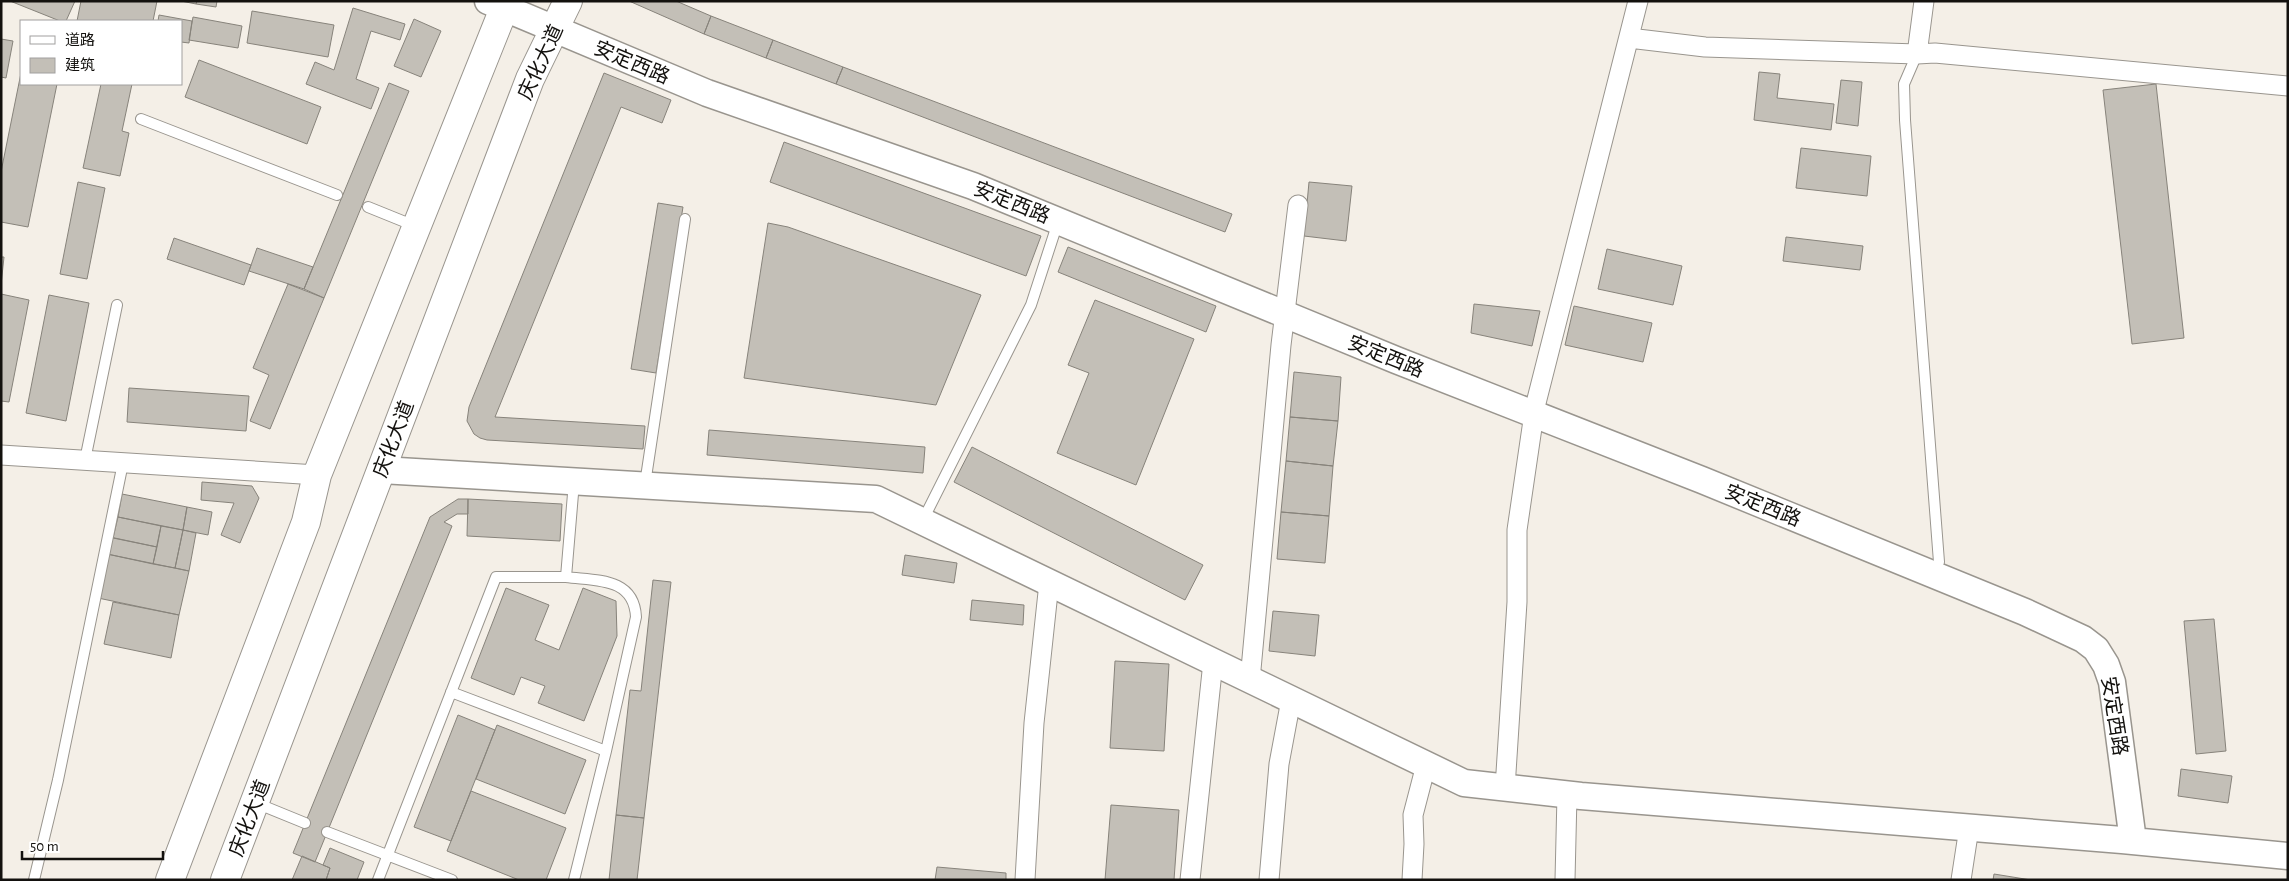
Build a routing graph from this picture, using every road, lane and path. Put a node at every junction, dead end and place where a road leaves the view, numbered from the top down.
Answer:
1 (1638, 1) edge
2 (1924, 1) edge
3 (506, 3) edge
4 (561, 15) edge
5 (1629, 38) junction
6 (1917, 54) junction
7 (2288, 86) edge
8 (141, 119) dead end
9 (337, 195) dead end
10 (1298, 204) dead end
11 (368, 207) dead end
12 (685, 219) dead end
13 (1059, 221) junction
14 (416, 226) junction
15 (117, 305) dead end
16 (1286, 307) junction
17 (1535, 407) junction
18 (1, 455) edge
19 (84, 460) junction
20 (123, 463) junction
21 (381, 470) junction
22 (317, 475) junction
23 (574, 481) junction
24 (645, 485) junction
25 (923, 522) junction
26 (1939, 562) junction
27 (566, 577) junction
28 (1049, 583) junction
29 (1213, 662) junction
30 (1250, 680) junction
31 (451, 692) junction
32 (1291, 700) junction
33 (606, 751) junction
34 (1426, 765) junction
35 (1505, 788) junction
36 (1566, 795) junction
37 (255, 803) junction
38 (305, 823) dead end
39 (1969, 828) junction
40 (328, 832) dead end
41 (2140, 841) junction
42 (388, 855) junction
43 (2288, 856) edge
44 (34, 880) edge
45 (170, 880) edge
46 (225, 880) edge
47 (378, 880) edge
48 (452, 880) edge
49 (574, 880) edge
50 (1025, 880) edge
51 (1190, 880) edge
52 (1269, 880) edge
53 (1412, 880) edge
54 (1566, 880) edge
55 (1962, 880) edge

1 - 5 street
2 - 6 street
3 - 4 street, 安定西路
3 - 14 highway
4 - 13 street, 安定西路
4 - 16 street, 安定西路
4 - 21 highway, 庆化大道
5 - 6 street
5 - 17 street
6 - 7 street
6 - 26 lane
8 - 9 lane
10 - 16 street
11 - 14 lane
12 - 24 lane
13 - 16 street, 安定西路
13 - 25 lane
14 - 22 highway
15 - 19 lane
16 - 17 street, 安定西路
16 - 30 street
17 - 26 street, 安定西路
17 - 35 street
17 - 41 street, 安定西路
18 - 19 street
19 - 20 street
20 - 22 street
20 - 44 lane
21 - 23 street
21 - 37 highway, 庆化大道
22 - 45 highway
23 - 24 street
23 - 27 lane
24 - 25 street
25 - 28 street
26 - 41 street, 安定西路
27 - 31 lane
27 - 33 lane
28 - 29 street
28 - 50 street
29 - 30 street
29 - 51 street
30 - 32 street
31 - 33 lane
31 - 42 lane
32 - 34 street
32 - 52 street
33 - 49 lane
34 - 35 street
34 - 53 street
35 - 36 street
36 - 39 street
36 - 54 street
37 - 38 lane
37 - 46 highway, 庆化大道
39 - 41 street
39 - 55 street
40 - 42 lane
41 - 43 street
42 - 47 lane
42 - 48 lane

